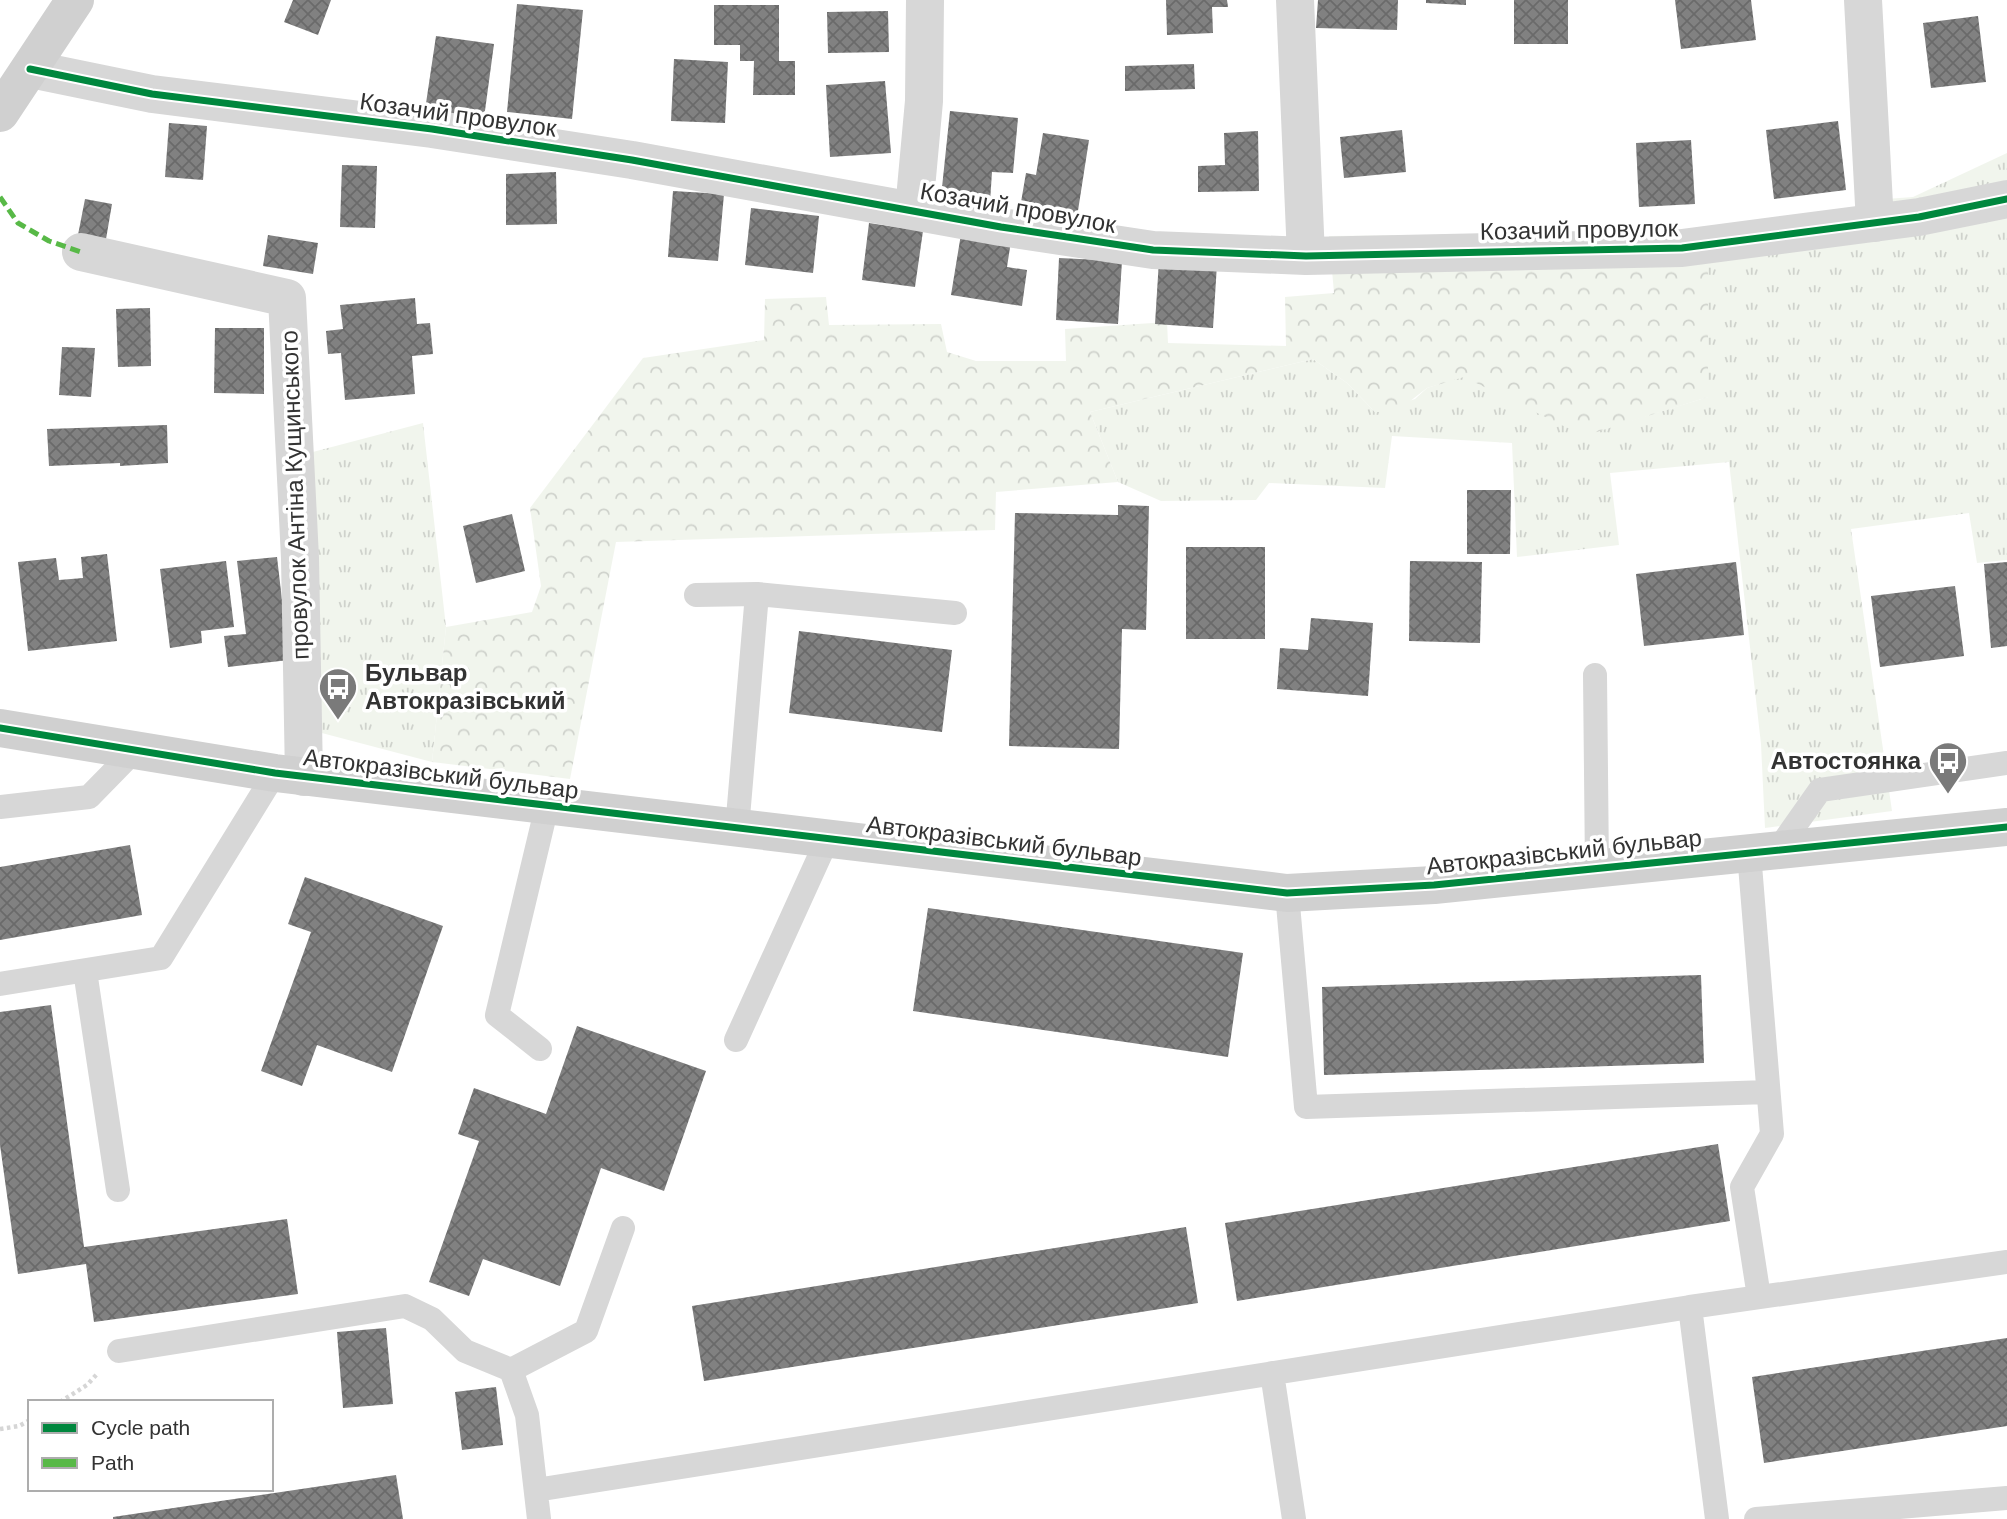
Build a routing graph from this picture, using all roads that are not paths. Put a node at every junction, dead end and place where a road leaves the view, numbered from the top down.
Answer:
1 (75, 0) edge
2 (925, 0) edge
3 (1295, 0) edge
4 (1863, 0) edge
5 (11, 91) edge
6 (2007, 199) edge
7 (914, 210) junction
8 (1875, 223) junction
9 (82, 252) dead end
10 (1306, 256) junction
11 (757, 594) junction
12 (696, 595) dead end
13 (955, 613) dead end
14 (1595, 675) dead end
15 (0, 728) edge
16 (135, 750) junction
17 (2007, 762) edge
18 (289, 775) junction
19 (547, 806) junction
20 (0, 807) edge
21 (2007, 827) edge
22 (737, 829) junction
23 (827, 840) junction
24 (1763, 852) junction
25 (1597, 869) junction
26 (1287, 893) junction
27 (85, 971) junction
28 (0, 985) edge
29 (736, 1040) dead end
30 (540, 1049) dead end
31 (1768, 1092) junction
32 (118, 1189) dead end
33 (624, 1228) dead end
34 (2007, 1262) edge
35 (1759, 1297) junction
36 (1690, 1307) junction
37 (119, 1351) road end
38 (511, 1370) junction
39 (1272, 1373) junction
40 (536, 1490) junction
41 (2007, 1498) edge
42 (539, 1519) edge
43 (1294, 1519) edge
44 (1717, 1519) edge
45 (1756, 1519) edge

1 - 5 street
2 - 7 street
3 - 10 street
4 - 8 street
5 - 7 street, Козачий провулок
6 - 8 street, Козачий провулок
7 - 10 street, Козачий провулок
8 - 10 street, Козачий провулок
9 - 18 street, провулок Антіна Кущинського
11 - 12 lane
11 - 13 lane
11 - 22 lane
14 - 25 lane
15 - 16 street, Автокразівський бульвар
16 - 18 street, Автокразівський бульвар
16 - 20 lane
17 - 24 lane
18 - 19 street, Автокразівський бульвар
18 - 27 lane
19 - 22 street, Автокразівський бульвар
19 - 30 lane
21 - 24 street, Автокразівський бульвар
22 - 23 street, Автокразівський бульвар
23 - 26 street, Автокразівський бульвар
23 - 29 lane
24 - 25 street, Автокразівський бульвар
24 - 31 lane
25 - 26 street, Автокразівський бульвар
26 - 31 lane
27 - 28 lane
27 - 32 lane
31 - 35 lane
33 - 38 lane
34 - 35 lane
35 - 36 lane
36 - 39 lane
36 - 44 lane
37 - 38 lane
38 - 40 lane
39 - 40 lane
39 - 43 lane
40 - 42 lane
41 - 45 lane

